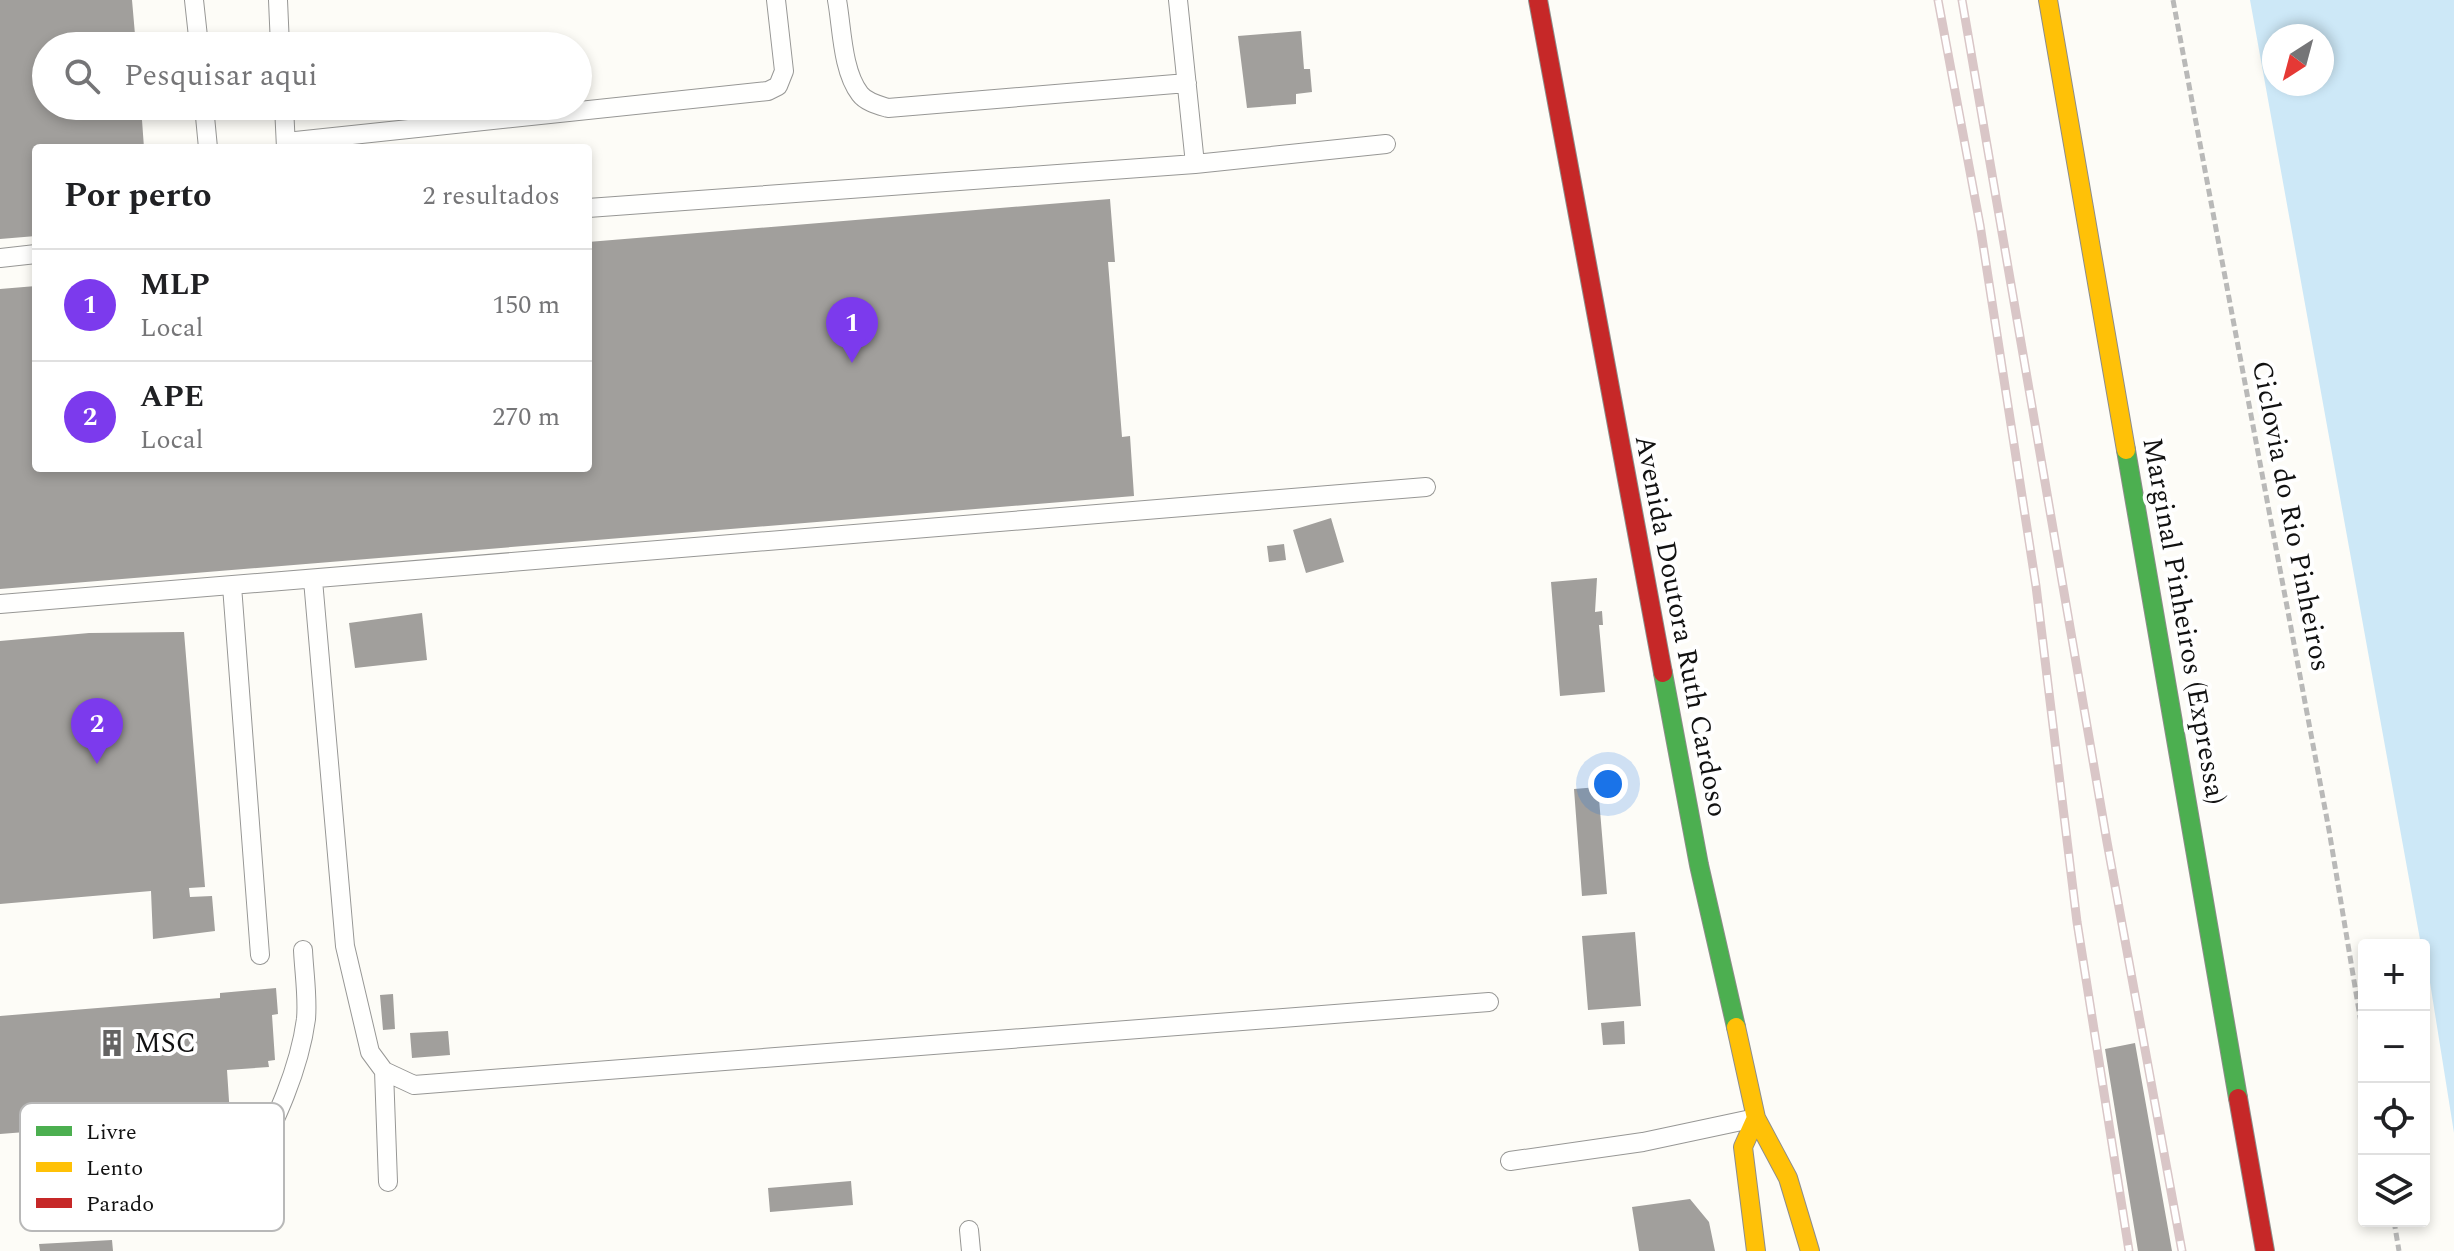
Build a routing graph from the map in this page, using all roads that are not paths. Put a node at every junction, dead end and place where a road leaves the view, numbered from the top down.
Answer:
1 (194, 0) edge
2 (278, 0) edge
3 (776, 0) edge
4 (837, 0) edge
5 (1178, 0) edge
6 (1538, 0) edge
7 (2048, 0) edge
8 (197, 32) edge
9 (279, 32) edge
10 (1187, 83) junction
11 (592, 111) edge
12 (205, 120) edge
13 (285, 120) edge
14 (509, 120) edge
15 (208, 144) edge
16 (286, 144) edge
17 (295, 144) edge
18 (1386, 144) dead end
19 (1195, 164) junction
20 (592, 208) edge
21 (32, 254) edge
22 (0, 258) edge
23 (1426, 487) dead end
24 (313, 580) junction
25 (232, 586) junction
26 (0, 604) edge
27 (303, 950) dead end
28 (260, 955) dead end
29 (1489, 1002) dead end
30 (384, 1071) junction
31 (280, 1103) edge
32 (1756, 1118) junction
33 (1510, 1161) dead end
34 (388, 1182) dead end
35 (969, 1230) dead end
36 (971, 1251) edge
37 (1756, 1251) edge
38 (1810, 1251) edge
39 (2265, 1251) edge

1 - 8 lane
2 - 9 lane
3 - 11 lane
4 - 10 lane
5 - 10 lane
6 - 32 main road, Avenida Doutora Ruth Cardoso
7 - 39 main road, Marginal Pinheiros (Expressa)
10 - 19 lane
12 - 15 lane
13 - 16 lane
14 - 17 lane
18 - 19 lane
19 - 20 lane
21 - 22 lane
23 - 24 lane
24 - 25 lane
24 - 30 lane
25 - 26 lane
25 - 28 lane
27 - 31 lane
29 - 30 lane
30 - 34 lane
32 - 33 lane
32 - 37 main road
32 - 38 main road, Avenida Doutora Ruth Cardoso
35 - 36 lane

